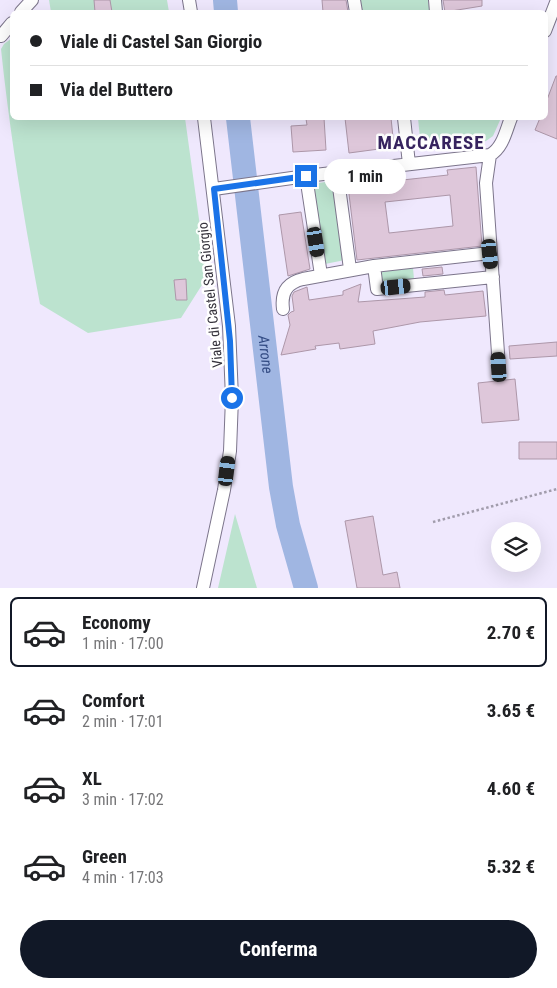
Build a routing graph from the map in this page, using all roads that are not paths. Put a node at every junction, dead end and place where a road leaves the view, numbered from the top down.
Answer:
1 (32, 0) edge
2 (557, 0) edge
3 (24, 10) edge
4 (551, 18) edge
5 (10, 25) edge
6 (1, 36) edge
7 (204, 120) edge
8 (404, 120) edge
9 (510, 120) edge
10 (490, 155) junction
11 (409, 164) junction
12 (337, 172) junction
13 (306, 176) junction
14 (214, 189) junction
15 (490, 254) junction
16 (374, 266) junction
17 (350, 269) junction
18 (321, 275) junction
19 (492, 277) junction
20 (283, 309) dead end
21 (499, 367) dead end
22 (203, 588) edge

1 - 3 street
2 - 4 street
5 - 6 street
7 - 14 street, Viale di Castel San Giorgio
8 - 11 street
9 - 10 street
10 - 11 street
10 - 15 street
11 - 12 street
12 - 13 street
12 - 17 street
13 - 14 street
13 - 18 street
14 - 22 street, Viale di Castel San Giorgio
15 - 16 street
15 - 19 street
16 - 17 street
16 - 19 street
17 - 18 street
18 - 20 street
19 - 21 street

